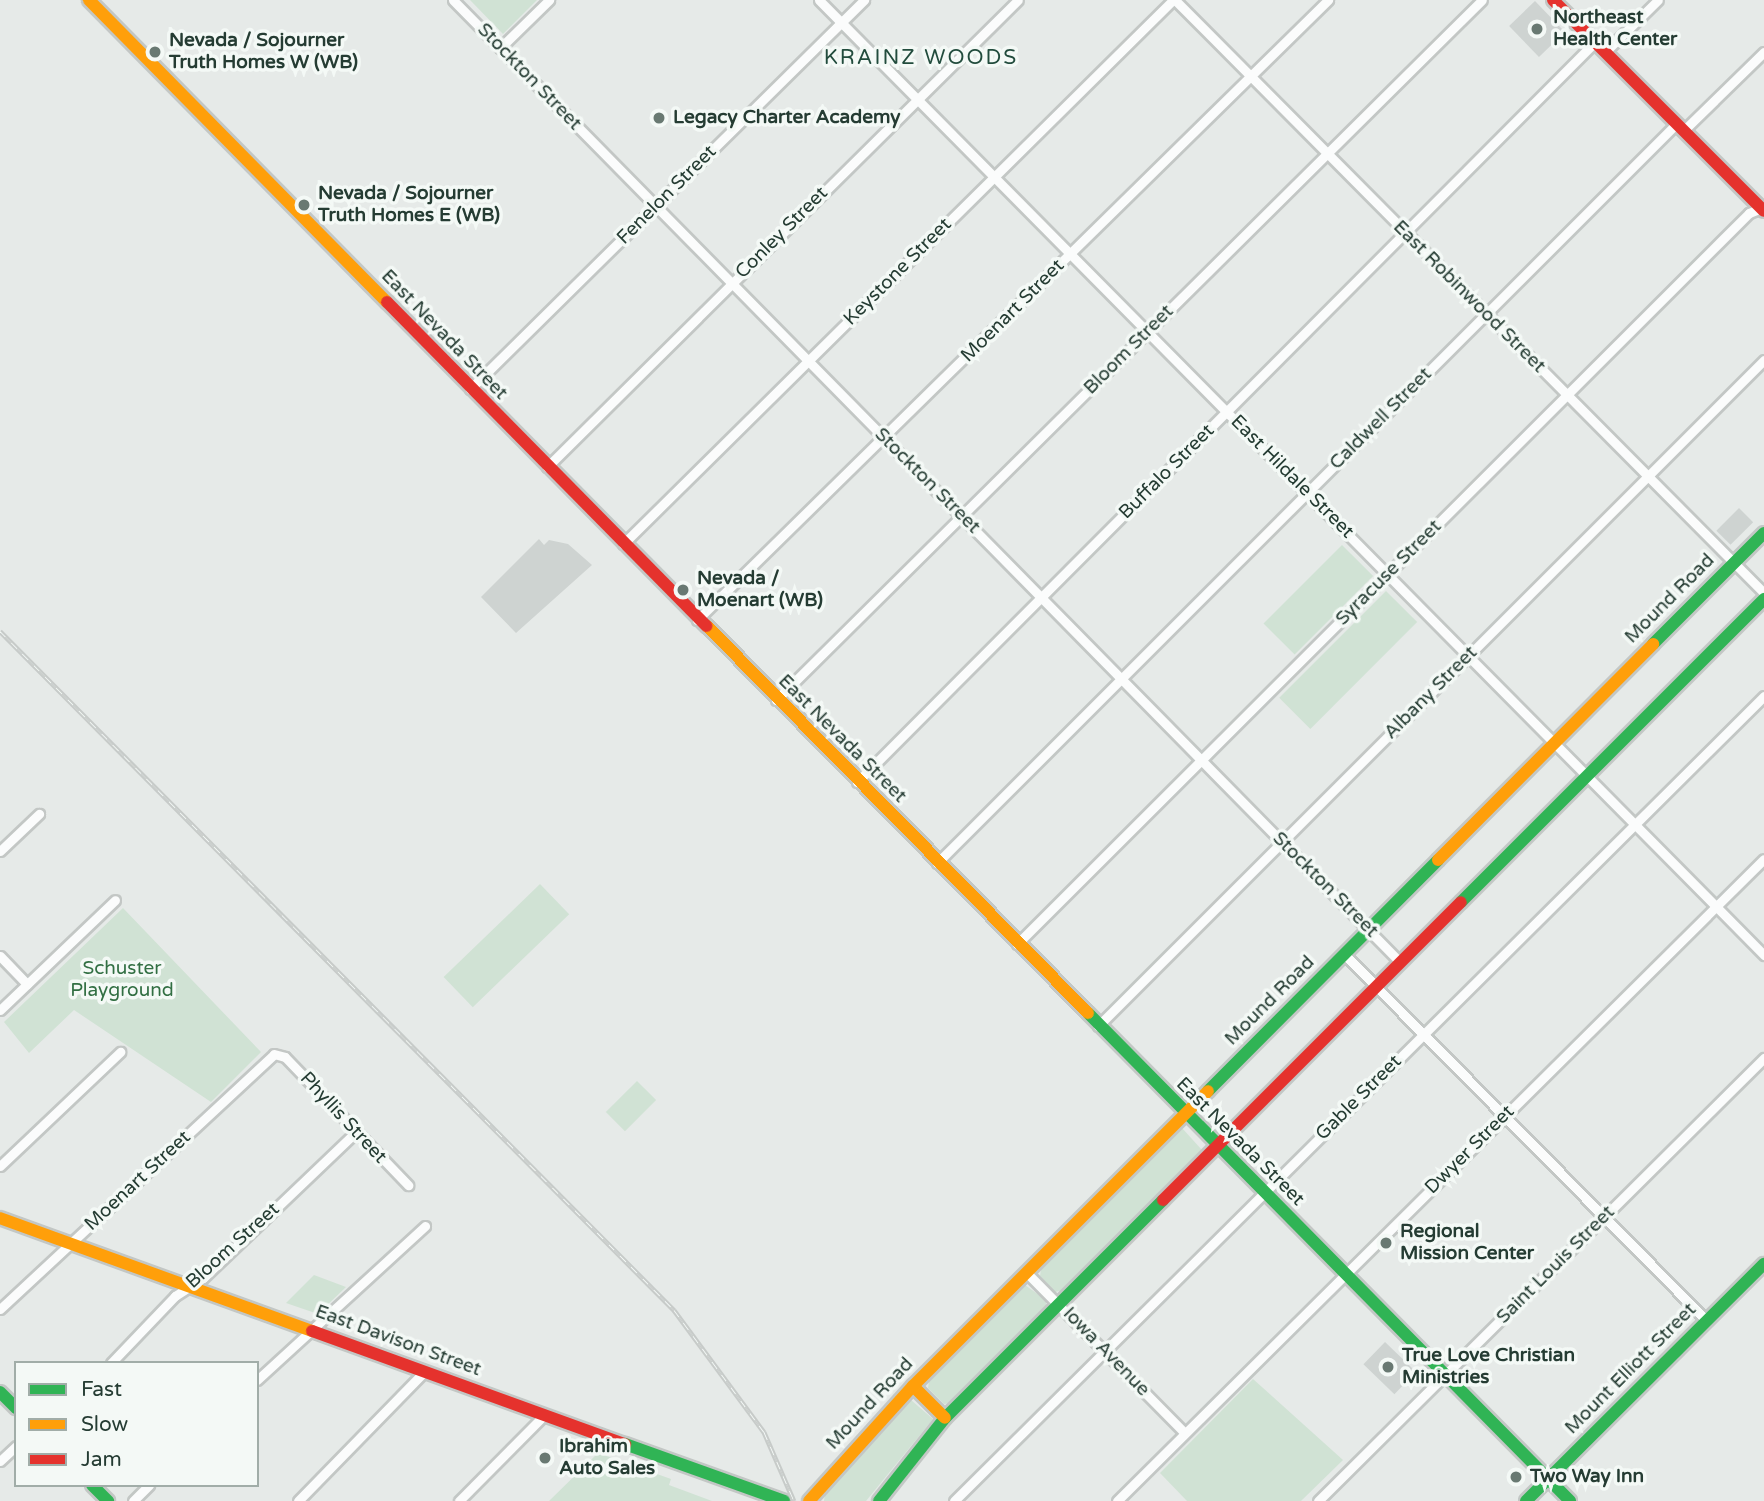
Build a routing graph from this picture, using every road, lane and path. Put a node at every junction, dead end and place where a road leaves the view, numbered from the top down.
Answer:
1 (89, 0) edge
2 (453, 0) edge
3 (549, 0) edge
4 (819, 0) edge
5 (864, 0) edge
6 (1018, 0) edge
7 (1174, 0) edge
8 (1328, 0) edge
9 (1482, 0) edge
10 (1553, 0) edge
11 (1658, 0) edge
12 (841, 22) junction
13 (1600, 47) junction
14 (500, 48) junction
15 (1764, 52) edge
16 (1251, 76) junction
17 (917, 99) junction
18 (1680, 128) junction
19 (1327, 153) junction
20 (994, 177) junction
21 (656, 206) junction
22 (1763, 209) edge
23 (1406, 233) junction
24 (1071, 254) junction
25 (732, 283) junction
26 (1486, 314) junction
27 (1147, 331) junction
28 (1764, 360) edge
29 (808, 361) junction
30 (470, 389) junction
31 (1566, 396) junction
32 (1227, 412) junction
33 (885, 438) junction
34 (547, 467) junction
35 (1647, 477) junction
36 (1307, 493) junction
37 (961, 516) junction
38 (1764, 533) edge
39 (623, 544) junction
40 (1734, 563) junction
41 (1388, 574) junction
42 (1764, 596) edge
43 (1042, 597) junction
44 (697, 620) junction
45 (1468, 656) junction
46 (1122, 679) junction
47 (1764, 696) edge
48 (776, 699) junction
49 (1554, 743) junction
50 (1202, 760) junction
51 (1587, 775) junction
52 (857, 782) junction
53 (39, 814) dead end
54 (1635, 824) junction
55 (1283, 842) junction
56 (0, 851) edge
57 (1764, 859) edge
58 (937, 863) junction
59 (115, 900) dead end
60 (1716, 907) junction
61 (1368, 930) junction
62 (1017, 944) junction
63 (1344, 954) junction
64 (1764, 955) edge
65 (0, 956) edge
66 (1400, 962) junction
67 (27, 984) junction
68 (1375, 986) junction
69 (0, 1010) edge
70 (1098, 1026) junction
71 (1423, 1034) junction
72 (120, 1052) dead end
73 (277, 1054) joint
74 (1764, 1058) edge
75 (1184, 1113) junction
76 (1505, 1116) junction
77 (356, 1132) junction
78 (1216, 1145) junction
79 (0, 1166) edge
80 (408, 1185) dead end
81 (1264, 1193) junction
82 (1605, 1217) junction
83 (0, 1218) edge
84 (425, 1226) dead end
85 (69, 1242) junction
86 (1764, 1264) edge
87 (1026, 1272) junction
88 (1345, 1275) junction
89 (190, 1287) junction
90 (1058, 1303) junction
91 (0, 1309) edge
92 (1707, 1321) junction
93 (310, 1330) junction
94 (1105, 1351) junction
95 (113, 1361) edge
96 (425, 1371) junction
97 (1445, 1375) junction
98 (260, 1378) edge
99 (913, 1386) junction
100 (0, 1392) edge
101 (14, 1406) edge
102 (544, 1415) junction
103 (945, 1418) junction
104 (1185, 1433) junction
105 (14, 1448) edge
106 (0, 1461) edge
107 (1548, 1479) junction
108 (94, 1487) edge
109 (147, 1487) edge
110 (751, 1495) edge
111 (108, 1501) edge
112 (133, 1501) edge
113 (298, 1501) edge
114 (459, 1501) edge
115 (784, 1501) edge
116 (809, 1501) edge
117 (879, 1501) edge
118 (954, 1501) edge
119 (1117, 1501) edge
120 (1318, 1501) edge
121 (1526, 1501) edge
122 (1570, 1501) edge

1 - 30 main road, East Nevada Street
2 - 14 street, Stockton Street
3 - 14 street
4 - 12 street, East Hildale Street
5 - 12 street, Fenelon Street
6 - 17 street, Conley Street
7 - 16 street, East Robinwood Street
7 - 20 street, Keystone Street
8 - 16 street, Moenart Street
9 - 19 street, Bloom Street
10 - 13 main road
11 - 13 street, Buffalo Street
12 - 17 street, East Hildale Street
12 - 21 street, Fenelon Street
13 - 18 main road
13 - 23 street, Buffalo Street
14 - 21 street, Stockton Street
15 - 18 street, Caldwell Street
16 - 19 street, East Robinwood Street
16 - 24 street, Moenart Street
17 - 20 street, East Hildale Street
17 - 25 street, Conley Street
18 - 22 main road
18 - 26 street, Caldwell Street
19 - 23 street, East Robinwood Street
19 - 27 street, Bloom Street
20 - 24 street, East Hildale Street
20 - 29 street, Keystone Street
21 - 25 street, Stockton Street
21 - 30 street, Fenelon Street
22 - 31 street, Syracuse Street
23 - 26 street, East Robinwood Street
23 - 32 street, Buffalo Street
24 - 27 street, East Hildale Street
24 - 33 street, Moenart Street
25 - 29 street, Stockton Street
25 - 34 street, Conley Street
26 - 31 street, East Robinwood Street
26 - 36 street, Caldwell Street
27 - 32 street, East Hildale Street
27 - 37 street, Bloom Street
28 - 35 street, Albany Street
29 - 33 street, Stockton Street
29 - 39 street, Keystone Street
30 - 34 main road, East Nevada Street
31 - 35 street, East Robinwood Street
31 - 41 street, Syracuse Street
32 - 36 street, East Hildale Street
32 - 43 street, Buffalo Street
33 - 37 street, Stockton Street
33 - 44 street, Moenart Street
34 - 39 main road, East Nevada Street
35 - 40 street, East Robinwood Street
35 - 45 street, Albany Street
36 - 41 street, East Hildale Street
36 - 46 street, Caldwell Street
37 - 43 street, Stockton Street
37 - 48 street, Bloom Street
38 - 40 main road, Mound Road
39 - 44 main road, East Nevada Street
40 - 42 street, East Robinwood Street
40 - 49 main road, Mound Road
41 - 45 street, East Hildale Street
41 - 50 street, Syracuse Street
42 - 51 main road
43 - 46 street, Stockton Street
43 - 52 street, Buffalo Street
44 - 48 main road, East Nevada Street
45 - 49 street, East Hildale Street
45 - 55 street, Albany Street
46 - 50 street, Stockton Street
46 - 58 street, Caldwell Street
47 - 54 street, Gable Street
48 - 52 main road, East Nevada Street
49 - 51 street, East Hildale Street
49 - 61 main road, Mound Road
50 - 55 street, Stockton Street
50 - 62 street, Syracuse Street
51 - 54 street, East Hildale Street
51 - 66 main road
52 - 58 main road, East Nevada Street
53 - 56 street
54 - 60 street, East Hildale Street
54 - 71 street, Gable Street
55 - 61 street, Stockton Street
55 - 70 street, Albany Street
57 - 60 street, Dwyer Street
58 - 62 main road, East Nevada Street
59 - 67 street
60 - 64 street, East Hildale Street
60 - 76 street, Dwyer Street
61 - 63 main road, Mound Road
61 - 66 street, Stockton Street
62 - 70 main road, East Nevada Street
63 - 68 street, Stockton Street
63 - 75 main road, Mound Road
65 - 67 street
66 - 68 main road
67 - 69 street
68 - 71 street, Stockton Street
68 - 78 main road
70 - 75 main road, East Nevada Street
71 - 76 street, Stockton Street
71 - 81 street, Gable Street
72 - 79 street
73 - 77 street, Phyllis Street
73 - 85 street, Moenart Street
74 - 82 street, Saint Louis Street
75 - 78 main road, East Nevada Street
75 - 87 main road, Mound Road
76 - 82 street, Stockton Street
76 - 88 street, Dwyer Street
77 - 80 street, Phyllis Street
77 - 89 street, Bloom Street
78 - 81 main road, East Nevada Street
78 - 90 main road
81 - 88 main road, East Nevada Street
81 - 94 street, Gable Street
82 - 92 street, Stockton Street
82 - 97 street, Saint Louis Street
83 - 85 main road, East Davison Street
84 - 93 street
85 - 89 main road, East Davison Street
85 - 91 street, Moenart Street
86 - 92 main road, Mount Elliott Street
87 - 90 street, Iowa Avenue
87 - 99 main road, Mound Road
88 - 97 main road, East Nevada Street
88 - 104 street, Dwyer Street
89 - 93 main road, East Davison Street
89 - 95 street, Bloom Street
90 - 94 street, Iowa Avenue
90 - 103 main road
92 - 107 main road, Mount Elliott Street
93 - 96 main road, East Davison Street
93 - 98 street
94 - 104 street, Iowa Avenue
94 - 118 street, Gable Street
96 - 102 main road, East Davison Street
96 - 113 street
97 - 107 main road, East Nevada Street
97 - 120 street, Saint Louis Street
99 - 103 main road
99 - 116 main road, Mound Road
100 - 101 main road
102 - 110 main road, East Davison Street
102 - 114 street
103 - 117 main road
104 - 119 street, Dwyer Street
105 - 106 street
107 - 121 main road, Mount Elliott Street
107 - 122 main road, East Nevada Street
108 - 111 main road
109 - 112 street
110 - 115 main road, East Davison Street

